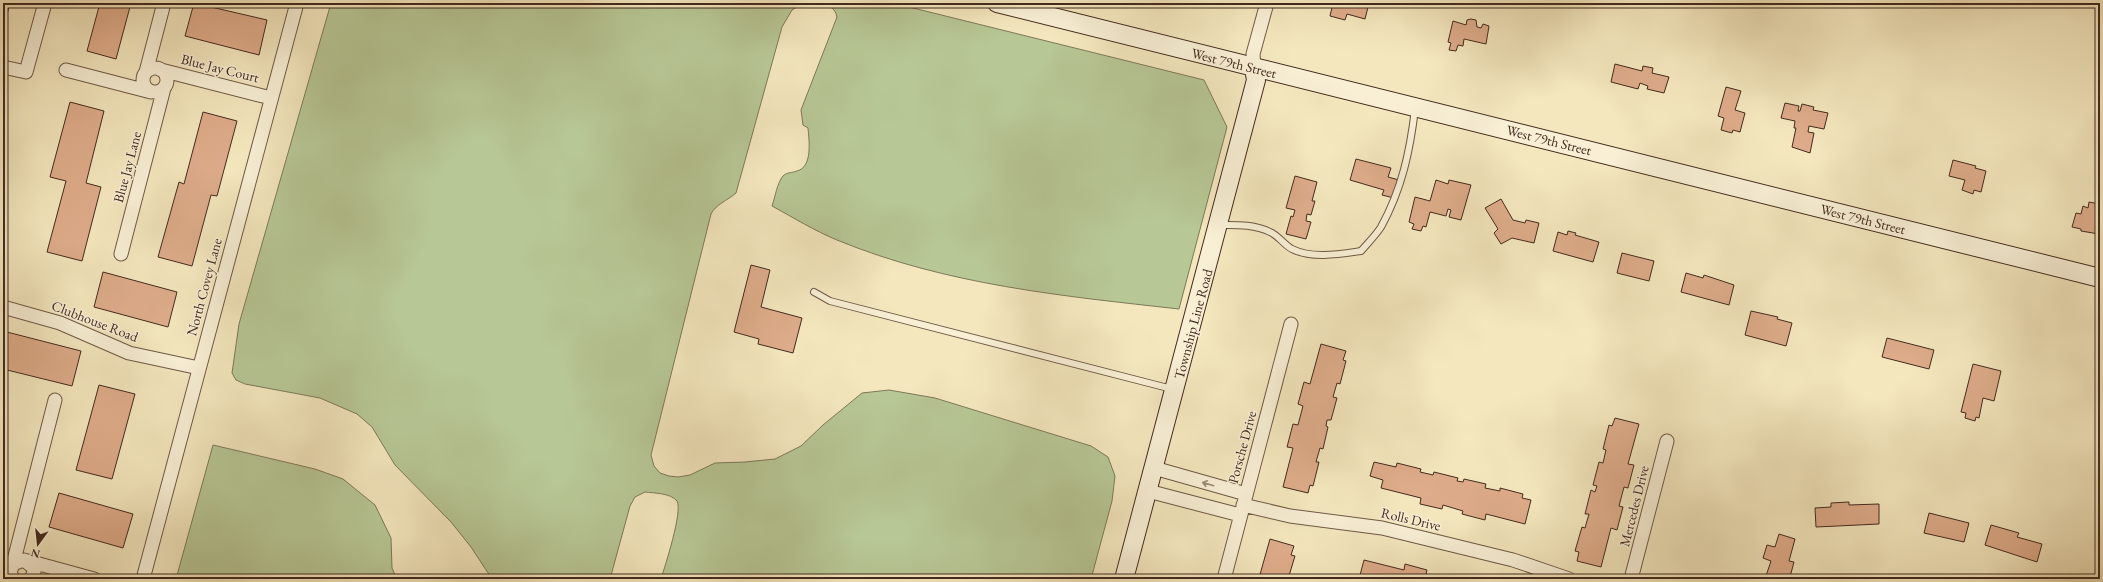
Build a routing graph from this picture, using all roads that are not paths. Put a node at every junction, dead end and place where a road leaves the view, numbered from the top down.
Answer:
1 (45, 3) edge
2 (164, 3) edge
3 (297, 3) edge
4 (997, 3) edge
5 (1267, 3) edge
6 (3, 66) edge
7 (1254, 68) junction
8 (66, 70) dead end
9 (161, 70) junction
10 (146, 72) junction
11 (164, 88) junction
12 (151, 92) junction
13 (271, 98) junction
14 (1415, 107) junction
15 (1218, 225) junction
16 (120, 254) dead end
17 (2100, 278) edge
18 (814, 292) dead end
19 (3, 307) edge
20 (1291, 324) dead end
21 (199, 368) junction
22 (1175, 390) junction
23 (55, 400) dead end
24 (1667, 441) dead end
25 (1154, 468) junction
26 (1148, 491) junction
27 (1243, 505) junction
28 (28, 562) junction
29 (13, 564) junction
30 (13, 579) edge
31 (32, 579) edge
32 (94, 579) edge
33 (143, 579) edge
34 (1124, 579) edge
35 (1224, 579) edge
36 (1570, 579) edge
37 (1631, 579) edge

1 - 6 street
2 - 10 street
3 - 13 street, North Covey Lane
4 - 7 main road, West 79th Street
5 - 7 street
7 - 14 main road, West 79th Street
7 - 15 main road, Township Line Road
8 - 12 street
9 - 10 street
9 - 11 street, Blue Jay Lane
9 - 13 street, Blue Jay Court
10 - 12 street
11 - 12 street
11 - 16 street, Blue Jay Lane
13 - 21 street, North Covey Lane
14 - 15 lane
14 - 17 main road, West 79th Street
15 - 22 main road, Township Line Road
18 - 22 lane
19 - 21 street, Clubhouse Road
20 - 27 street, Porsche Drive
21 - 33 street, North Covey Lane
22 - 25 main road, Township Line Road
23 - 29 street
24 - 37 street, Mercedes Drive
25 - 26 main road, Township Line Road
27 -> 25 street, Rolls Drive
26 - 27 street, Rolls Drive
26 - 34 main road, Township Line Road
27 - 35 street, Porsche Drive
27 - 36 street, Rolls Drive
28 - 29 street
28 - 31 street
28 - 32 street
29 - 30 street

